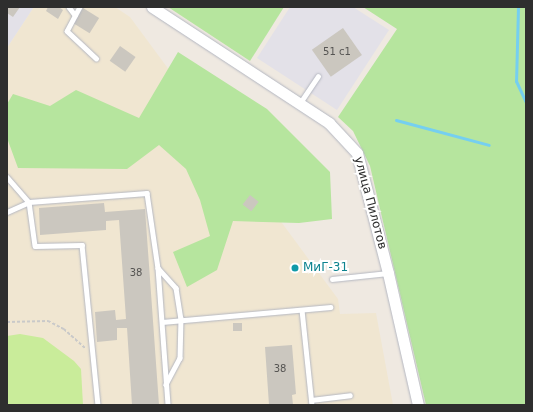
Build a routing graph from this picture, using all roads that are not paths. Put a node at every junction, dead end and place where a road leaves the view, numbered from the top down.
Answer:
1 (68, 7) edge
2 (80, 7) edge
3 (152, 7) edge
4 (75, 15) junction
5 (96, 58) dead end
6 (318, 76) dead end
7 (300, 104) junction
8 (7, 177) edge
9 (29, 202) junction
10 (7, 212) edge
11 (158, 268) junction
12 (388, 273) junction
13 (332, 279) dead end
14 (330, 307) dead end
15 (302, 310) junction
16 (181, 318) junction
17 (162, 322) junction
18 (166, 384) junction
19 (350, 395) dead end
20 (312, 402) edge
21 (98, 405) edge
22 (168, 405) edge
23 (418, 405) edge

1 - 4 lane
2 - 4 lane
3 - 7 street, улица Пилотов
4 - 5 lane
6 - 7 lane
7 - 12 street, улица Пилотов
8 - 9 lane
9 - 10 lane
9 - 11 lane
9 - 21 lane
11 - 16 lane
11 - 17 lane
12 - 13 lane
12 - 23 street, улица Пилотов
14 - 15 lane
15 - 16 lane
15 - 20 lane
16 - 17 lane
16 - 18 lane
17 - 18 lane
18 - 22 lane
19 - 20 lane

